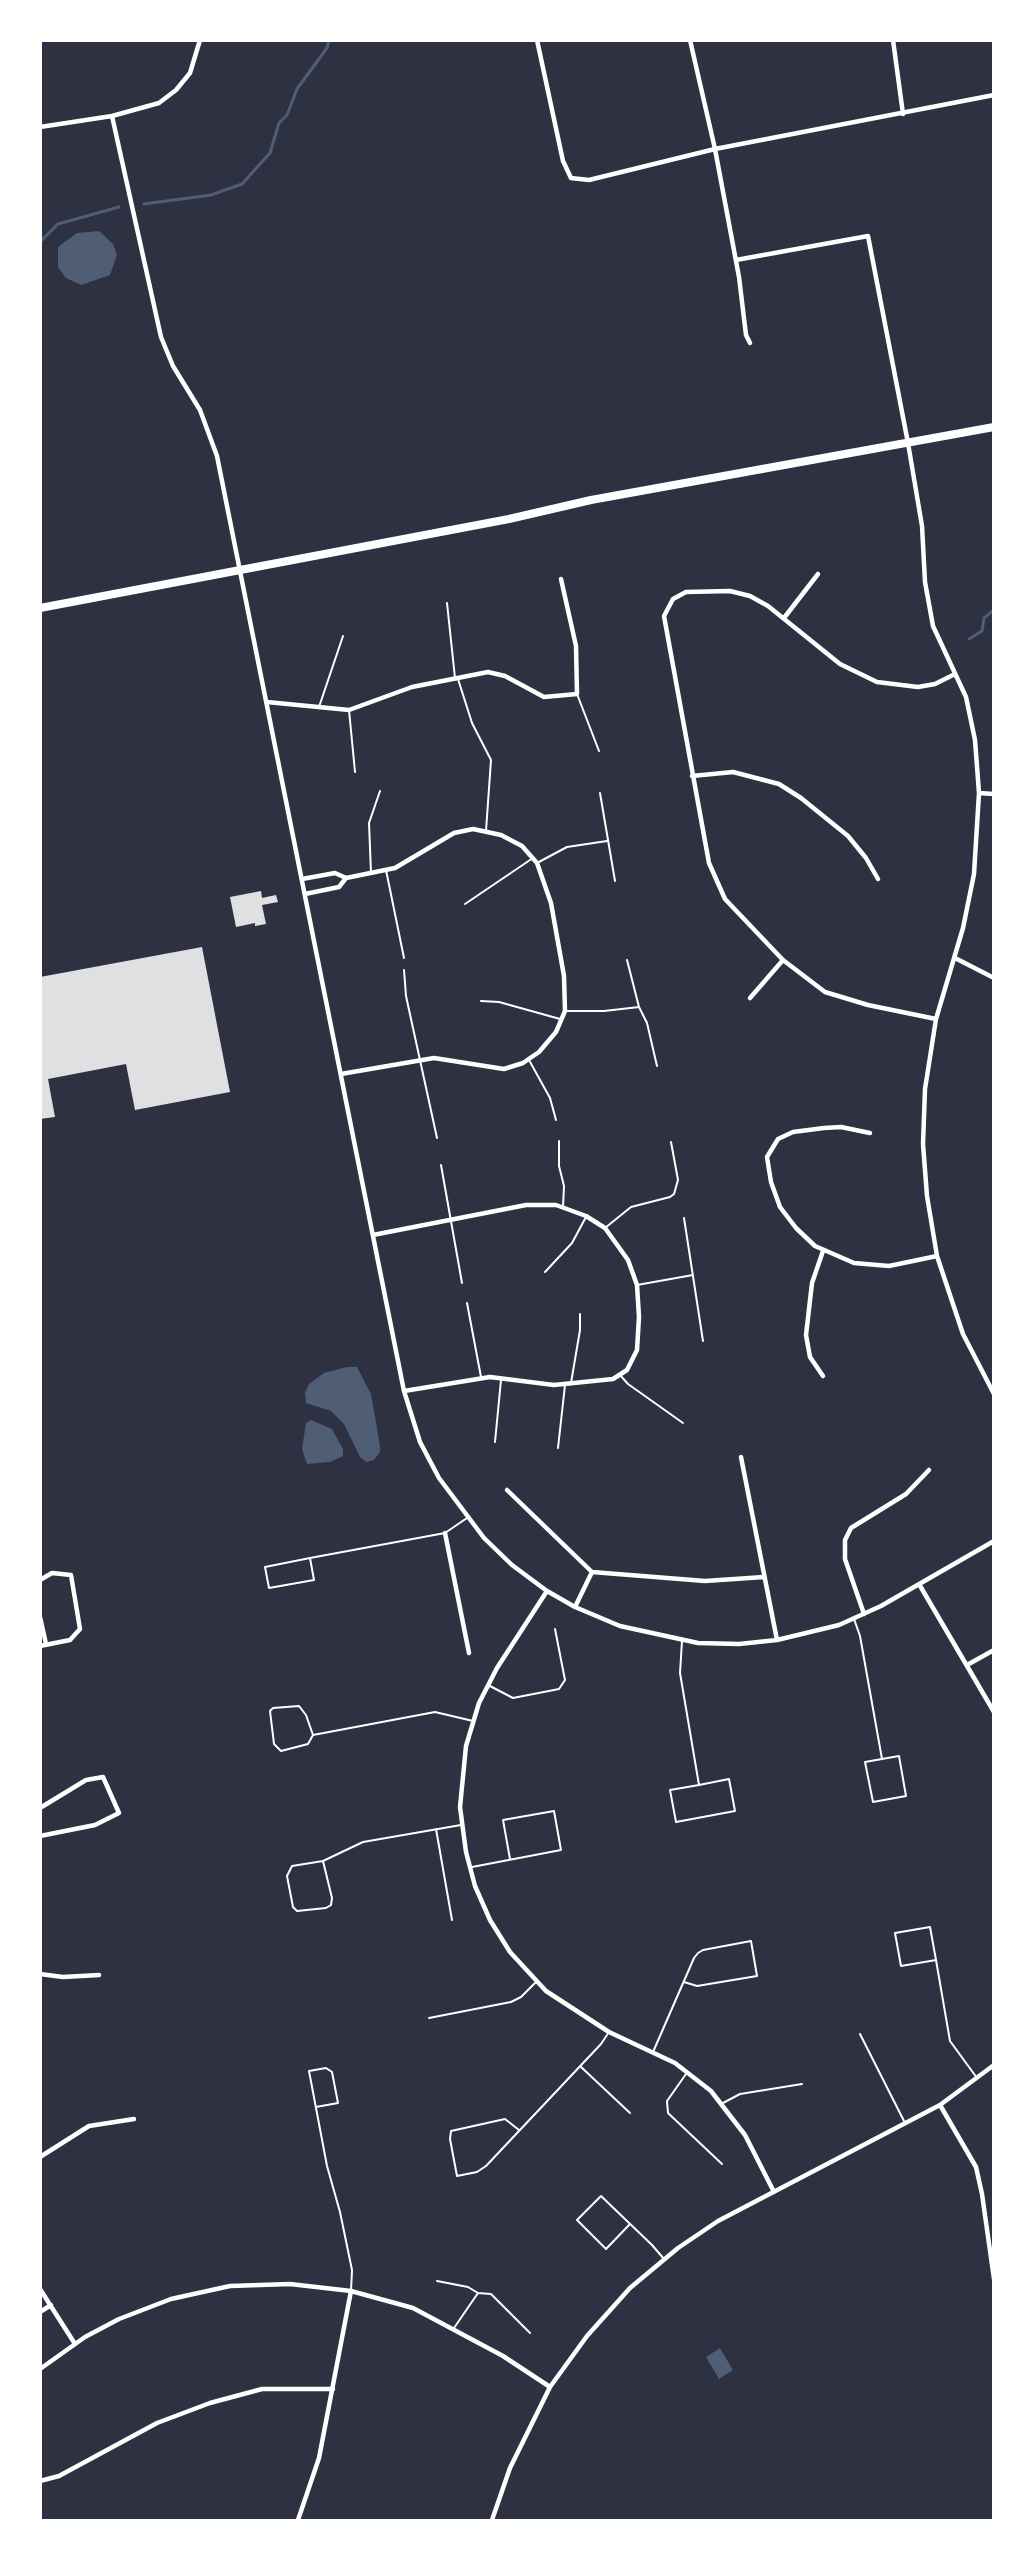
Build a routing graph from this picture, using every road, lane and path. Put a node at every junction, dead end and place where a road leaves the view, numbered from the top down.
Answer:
1 (200, 40) edge
2 (537, 40) edge
3 (690, 40) edge
4 (893, 40) edge
5 (993, 95) edge
6 (903, 114) junction
7 (112, 116) junction
8 (40, 127) edge
9 (715, 149) junction
10 (736, 260) junction
11 (750, 343) dead end
12 (993, 427) edge
13 (908, 443) junction
14 (241, 570) junction
15 (818, 574) dead end
16 (561, 579) dead end
17 (447, 603) dead end
18 (40, 608) edge
19 (784, 618) junction
20 (343, 636) dead end
21 (955, 674) junction
22 (456, 678) junction
23 (577, 694) junction
24 (267, 702) junction
25 (319, 707) junction
26 (349, 710) junction
27 (599, 751) dead end
28 (355, 772) dead end
29 (692, 776) junction
30 (380, 791) dead end
31 (600, 793) dead end
32 (979, 793) junction
33 (993, 794) edge
34 (486, 831) junction
35 (607, 841) junction
36 (533, 858) junction
37 (537, 863) junction
38 (386, 870) junction
39 (371, 873) junction
40 (346, 878) junction
41 (302, 879) junction
42 (878, 879) dead end
43 (615, 881) dead end
44 (305, 894) junction
45 (465, 903) dead end
46 (404, 958) dead end
47 (955, 958) junction
48 (627, 960) dead end
49 (783, 960) junction
50 (404, 970) dead end
51 (993, 978) edge
52 (750, 998) dead end
53 (482, 1001) dead end
54 (639, 1006) junction
55 (565, 1011) junction
56 (563, 1019) junction
57 (936, 1019) junction
58 (419, 1059) junction
59 (529, 1060) junction
60 (657, 1066) dead end
61 (341, 1074) junction
62 (556, 1120) dead end
63 (870, 1133) dead end
64 (437, 1138) dead end
65 (559, 1141) dead end
66 (671, 1142) dead end
67 (441, 1165) dead end
68 (563, 1207) junction
69 (586, 1216) junction
70 (684, 1218) dead end
71 (452, 1220) junction
72 (605, 1228) junction
73 (373, 1236) junction
74 (823, 1251) junction
75 (937, 1257) junction
76 (545, 1272) dead end
77 (693, 1275) junction
78 (462, 1283) dead end
79 (637, 1285) junction
80 (467, 1303) dead end
81 (580, 1314) dead end
82 (703, 1341) dead end
83 (620, 1376) junction
84 (823, 1376) dead end
85 (501, 1377) junction
86 (481, 1378) junction
87 (568, 1385) junction
88 (404, 1391) junction
89 (993, 1394) edge
90 (683, 1424) dead end
91 (495, 1442) dead end
92 (558, 1448) dead end
93 (741, 1457) dead end
94 (929, 1470) dead end
95 (507, 1490) dead end
96 (466, 1518) junction
97 (445, 1533) junction
98 (993, 1541) edge
99 (310, 1558) junction
100 (592, 1572) junction
101 (764, 1577) junction
102 (40, 1580) edge
103 (919, 1584) junction
104 (547, 1591) junction
105 (575, 1607) junction
106 (864, 1614) junction
107 (40, 1617) edge
108 (854, 1619) junction
109 (555, 1629) dead end
110 (777, 1640) junction
111 (682, 1641) junction
112 (43, 1645) edge
113 (993, 1650) edge
114 (469, 1653) dead end
115 (967, 1665) junction
116 (488, 1685) junction
117 (993, 1712) edge
118 (473, 1722) junction
119 (313, 1735) junction
120 (882, 1759) junction
121 (699, 1785) junction
122 (40, 1808) edge
123 (461, 1825) junction
124 (436, 1829) junction
125 (40, 1836) edge
126 (510, 1859) junction
127 (324, 1861) junction
128 (469, 1868) junction
129 (452, 1920) dead end
130 (936, 1960) junction
131 (40, 1974) edge
132 (99, 1975) dead end
133 (536, 1982) junction
134 (684, 1982) junction
135 (429, 2018) dead end
136 (609, 2032) junction
137 (860, 2034) dead end
138 (653, 2052) junction
139 (993, 2065) edge
140 (580, 2066) junction
141 (688, 2072) junction
142 (978, 2078) junction
143 (802, 2084) dead end
144 (723, 2103) junction
145 (940, 2105) junction
146 (316, 2108) junction
147 (630, 2113) dead end
148 (134, 2119) dead end
149 (905, 2123) junction
150 (519, 2130) junction
151 (40, 2157) edge
152 (722, 2164) dead end
153 (773, 2190) junction
154 (630, 2224) junction
155 (664, 2259) junction
156 (993, 2279) edge
157 (437, 2281) dead end
158 (40, 2289) edge
159 (351, 2291) junction
160 (478, 2294) junction
161 (51, 2305) junction
162 (40, 2312) edge
163 (454, 2329) junction
164 (530, 2332) dead end
165 (75, 2344) junction
166 (40, 2369) edge
167 (550, 2387) junction
168 (333, 2389) junction
169 (40, 2481) edge
170 (298, 2520) edge
171 (492, 2520) edge

1 - 7 street
2 - 9 street
3 - 9 street
4 - 6 street
5 - 6 street
6 - 9 street
7 - 8 street
7 - 14 street
9 - 10 street
10 - 11 street
10 - 13 street
12 - 13 main road
13 - 14 main road
13 - 21 street
14 - 18 main road
14 - 24 street
15 - 19 street
16 - 23 street
17 - 22 lane
19 - 21 street
19 - 29 street
20 - 25 lane
21 - 32 street
22 - 23 street
22 - 26 street
22 - 34 lane
23 - 27 lane
24 - 25 street
24 - 41 street
25 - 26 street
26 - 28 lane
29 - 42 street
29 - 49 street
30 - 39 lane
31 - 35 lane
32 - 33 street
32 - 47 street
34 - 36 street
34 - 38 street
35 - 37 lane
35 - 43 lane
36 - 37 street
36 - 45 lane
37 - 55 street
38 - 39 street
38 - 46 lane
39 - 40 street
40 - 41 street
40 - 44 street
41 - 44 street
44 - 61 street
47 - 51 street
47 - 57 street
48 - 54 lane
49 - 52 street
49 - 57 street
50 - 58 lane
53 - 56 lane
54 - 55 lane
54 - 60 lane
55 - 56 street
56 - 59 street
57 - 75 street
58 - 59 street
58 - 61 street
58 - 64 lane
59 - 62 lane
61 - 73 street
63 - 74 street
65 - 68 lane
66 - 72 lane
67 - 71 lane
68 - 69 street
68 - 71 street
69 - 72 street
69 - 76 lane
70 - 77 lane
71 - 73 street
71 - 78 lane
72 - 79 street
73 - 88 street
74 - 75 street
74 - 84 street
75 - 89 street
77 - 79 lane
77 - 82 lane
79 - 83 street
80 - 86 lane
81 - 87 lane
83 - 87 street
83 - 90 lane
85 - 86 street
85 - 87 street
85 - 91 lane
86 - 88 street
87 - 92 lane
88 - 96 street
93 - 101 street
94 - 106 street
95 - 100 street
96 - 97 lane
96 - 104 street
97 - 99 lane
97 - 114 street
98 - 103 street
99 - 99 lane
100 - 101 street
100 - 105 street
101 - 110 street
102 - 112 street
103 - 106 street
103 - 115 street
104 - 105 street
104 - 116 street
105 - 111 street
106 - 108 street
107 - 112 street
108 - 110 street
108 - 120 lane
109 - 116 lane
110 - 111 street
111 - 121 lane
113 - 115 street
115 - 117 street
116 - 118 street
118 - 119 lane
118 - 123 street
119 - 119 lane
120 - 120 lane
121 - 121 lane
122 - 125 street
123 - 124 lane
123 - 128 street
124 - 127 lane
124 - 129 lane
126 - 126 lane
126 - 128 lane
127 - 127 lane
128 - 133 street
130 - 130 lane
130 - 142 lane
131 - 132 street
133 - 135 lane
133 - 136 street
134 - 134 lane
134 - 138 lane
136 - 138 street
136 - 140 lane
137 - 149 lane
138 - 141 street
139 - 142 street
140 - 147 lane
140 - 150 lane
141 - 144 street
141 - 152 lane
142 - 145 street
143 - 144 lane
144 - 153 street
145 - 149 street
145 - 156 street
146 - 146 lane
146 - 159 lane
148 - 151 street
149 - 153 street
150 - 150 lane
153 - 155 street
154 - 154 lane
154 - 155 lane
155 - 167 street
157 - 160 lane
158 - 161 street
159 - 163 street
159 - 165 street
159 - 168 street
160 - 163 lane
160 - 164 lane
161 - 162 street
161 - 165 street
163 - 167 street
165 - 166 street
167 - 171 street
168 - 169 street
168 - 170 street

